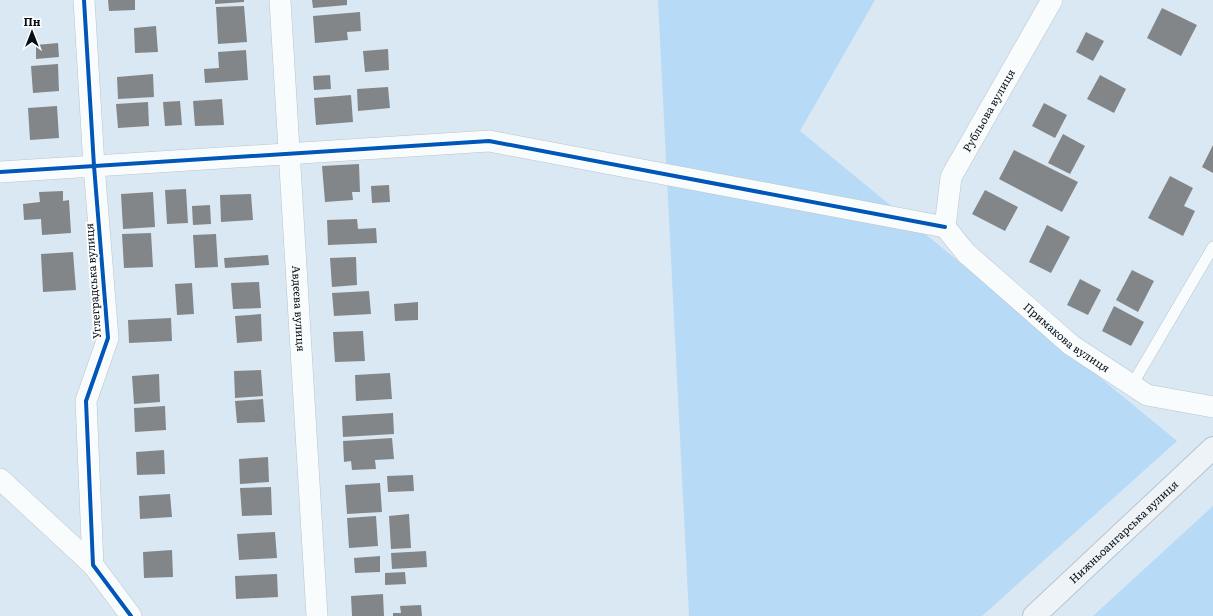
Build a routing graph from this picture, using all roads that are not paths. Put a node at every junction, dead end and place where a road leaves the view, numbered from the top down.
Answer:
1 (84, 0) edge
2 (280, 0) edge
3 (1052, 0) edge
4 (291, 154) junction
5 (94, 166) junction
6 (0, 172) edge
7 (945, 227) junction
8 (1213, 247) edge
9 (1132, 385) junction
10 (1213, 407) edge
11 (1213, 448) edge
12 (0, 479) edge
13 (93, 566) junction
14 (131, 616) edge
15 (318, 616) edge
16 (1034, 616) edge

1 - 5 street, Углеградська вулиця
2 - 4 street, Авдєєва вулиця
3 - 7 street, Рубльова вулиця
4 - 5 street
4 - 7 street
4 - 15 street, Авдєєва вулиця
5 - 6 street
5 - 13 street, Углеградська вулиця
7 - 9 street, Примакова вулиця
8 - 9 lane
9 - 10 street, Примакова вулиця
11 - 16 street, Нижньоангарська вулиця
12 - 13 street
13 - 14 street

